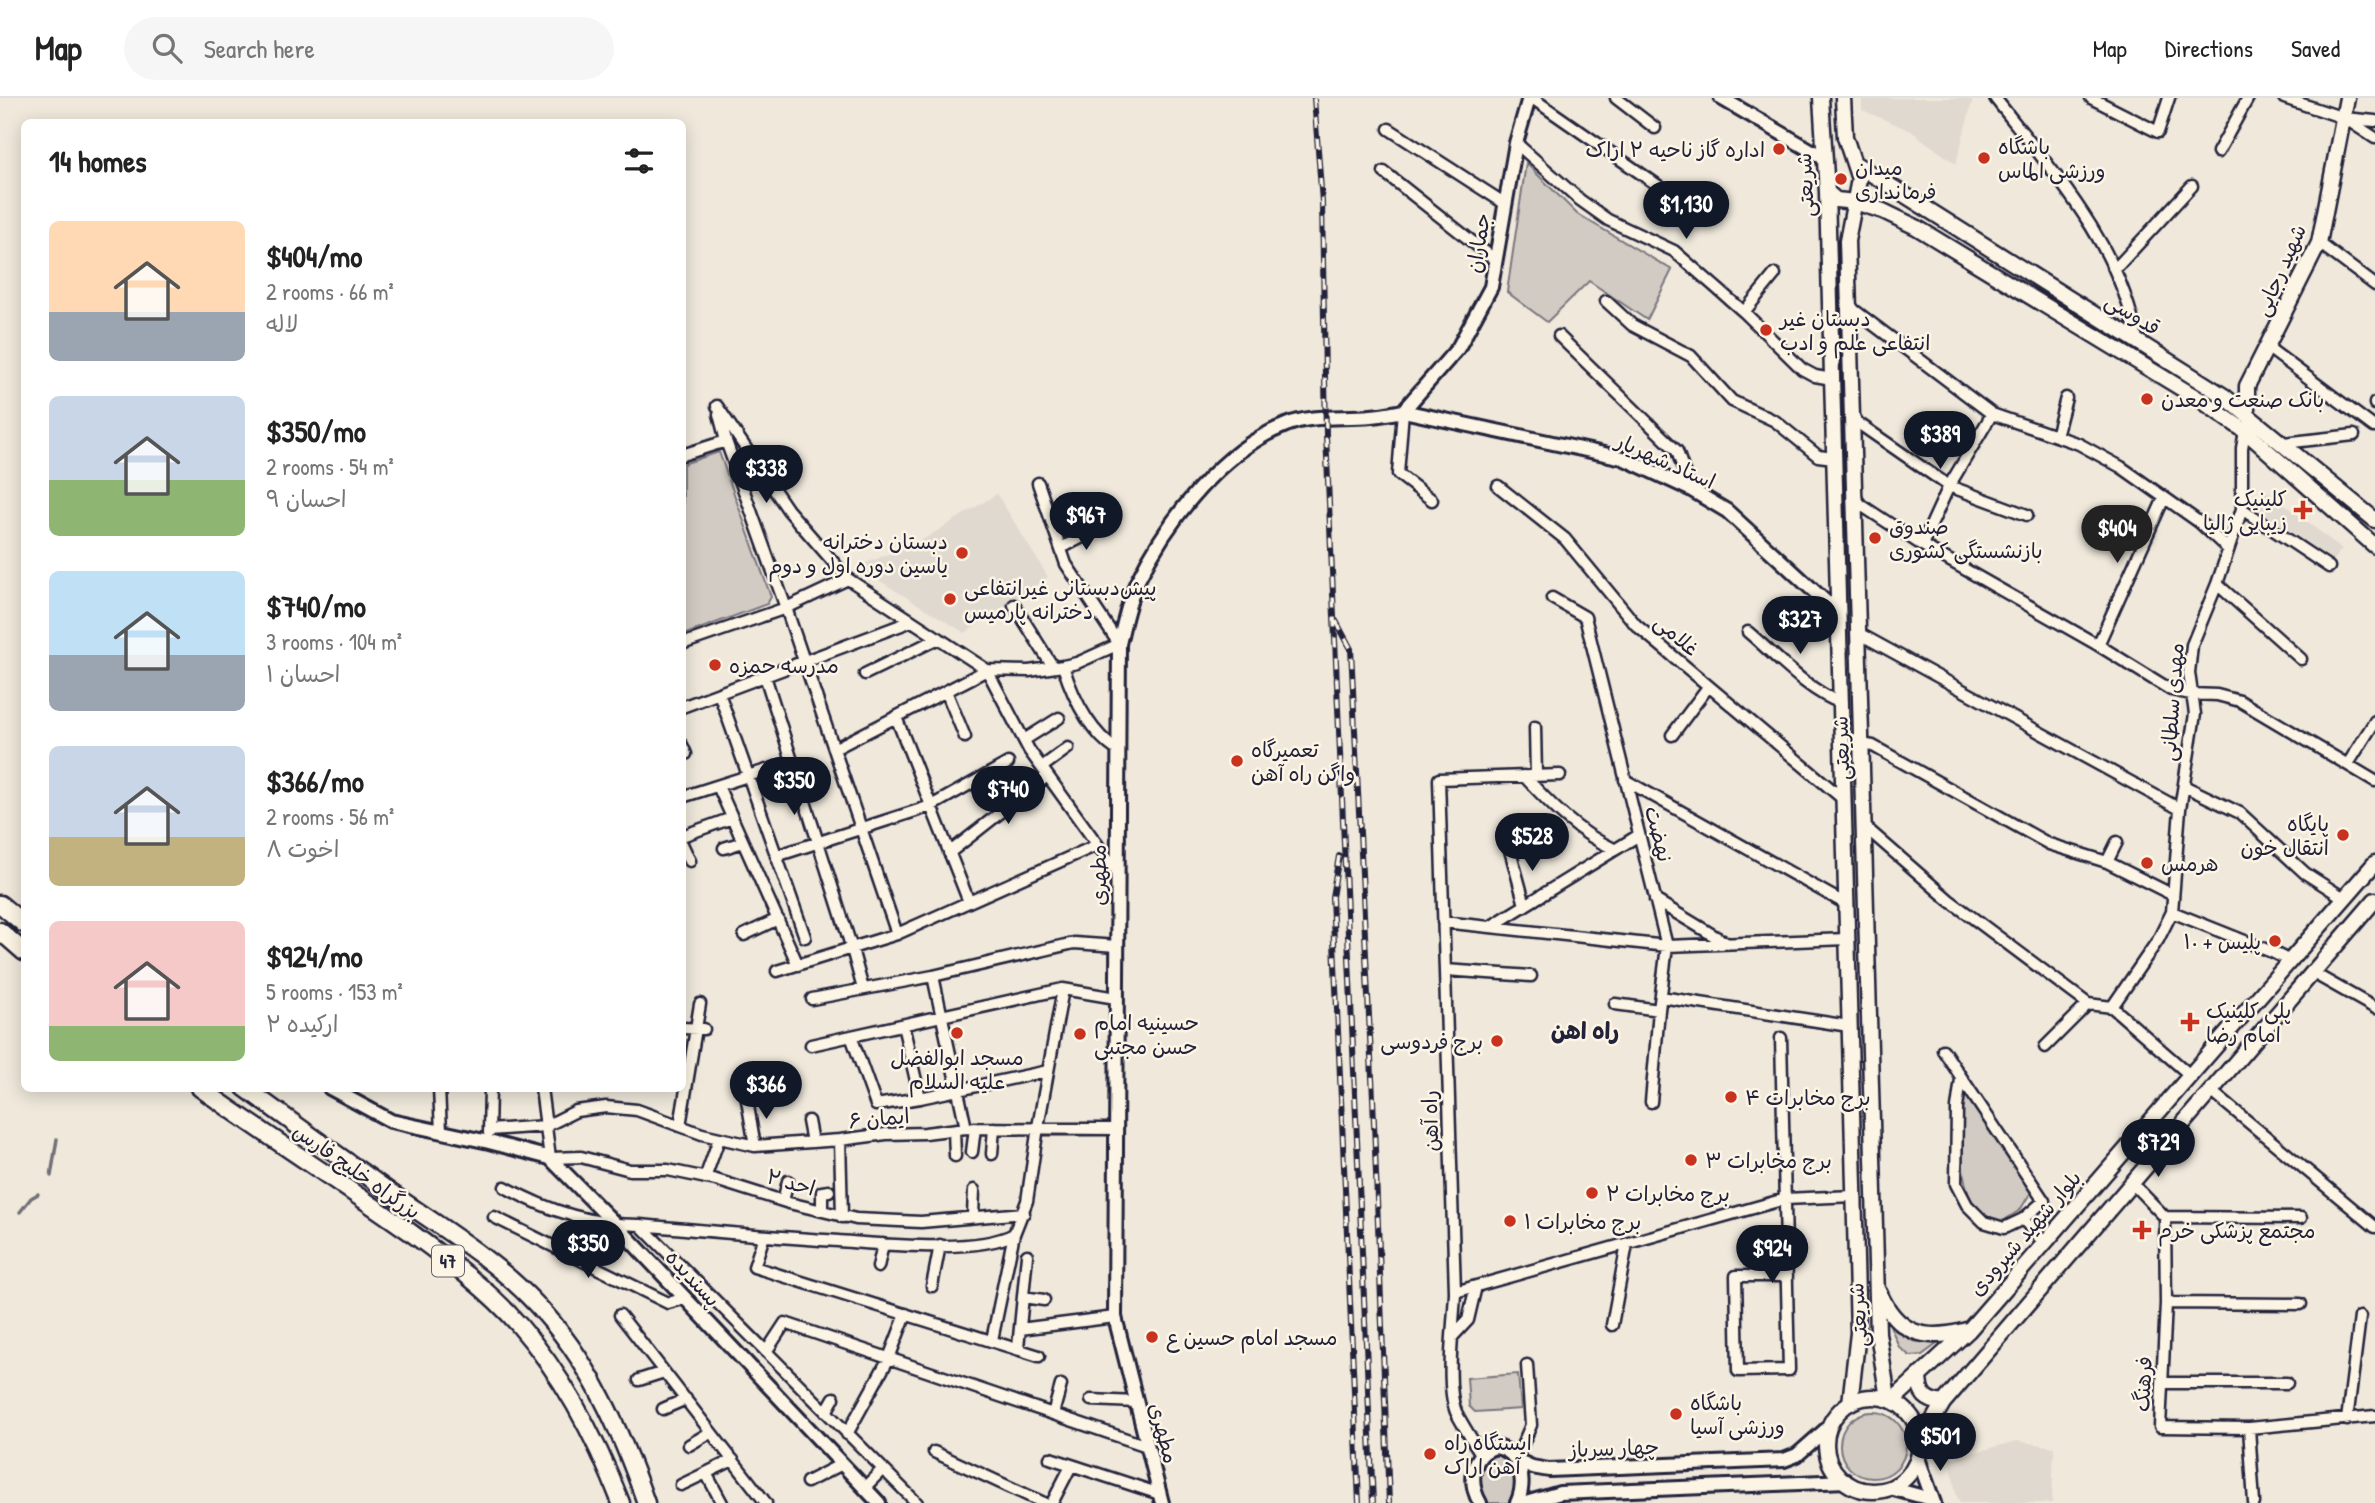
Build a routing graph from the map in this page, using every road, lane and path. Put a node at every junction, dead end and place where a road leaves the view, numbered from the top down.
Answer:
1 (1531, 98) edge
2 (1616, 98) edge
3 (1721, 98) edge
4 (1821, 98) edge
5 (1843, 98) edge
6 (1995, 98) edge
7 (2091, 98) edge
8 (2169, 98) edge
9 (2248, 98) edge
10 (2284, 98) edge
11 (2347, 98) edge
12 (2344, 118) junction
13 (2375, 121) edge
14 (1655, 128) dead end
15 (1389, 129) dead end
16 (2375, 138) edge
17 (1516, 143) junction
18 (2218, 152) dead end
19 (1824, 158) junction
20 (1854, 163) junction
21 (1384, 172) dead end
22 (2192, 186) dead end
23 (1892, 189) junction
24 (1827, 192) junction
25 (1855, 202) junction
26 (1504, 203) junction
27 (1689, 207) dead end
28 (1883, 211) junction
29 (1828, 240) junction
30 (1847, 242) junction
31 (2319, 243) junction
32 (1494, 259) junction
33 (2115, 269) junction
34 (1775, 274) dead end
35 (2375, 285) edge
36 (1606, 301) dead end
37 (1849, 303) junction
38 (1744, 312) junction
39 (1559, 336) dead end
40 (2137, 340) junction
41 (2267, 347) junction
42 (1832, 379) junction
43 (2247, 386) junction
44 (2224, 396) junction
45 (2067, 398) dead end
46 (1403, 411) junction
47 (2247, 412) junction
48 (1852, 414) junction
49 (1992, 414) junction
50 (2374, 427) edge
51 (2245, 431) junction
52 (2354, 435) dead end
53 (2056, 436) junction
54 (726, 441) junction
55 (2284, 443) junction
56 (686, 454) edge
57 (1834, 458) junction
58 (1038, 484) dead end
59 (1498, 486) dead end
60 (1949, 486) junction
61 (1690, 489) junction
62 (1854, 496) junction
63 (2164, 498) junction
64 (1432, 500) dead end
65 (2242, 509) junction
66 (2027, 515) dead end
67 (2375, 520) edge
68 (1098, 529) dead end
69 (1922, 545) junction
70 (2375, 546) edge
71 (1060, 548) junction
72 (2228, 549) junction
73 (2329, 567) dead end
74 (848, 579) junction
75 (2217, 584) junction
76 (1552, 598) dead end
77 (1838, 604) junction
78 (1014, 605) dead end
79 (786, 607) junction
80 (912, 621) junction
81 (1748, 632) dead end
82 (1858, 633) junction
83 (939, 638) junction
84 (686, 643) edge
85 (1119, 644) junction
86 (2098, 645) junction
87 (2301, 659) dead end
88 (804, 661) junction
89 (1058, 667) junction
90 (987, 670) junction
91 (865, 674) dead end
92 (765, 676) junction
93 (1708, 687) junction
94 (946, 691) junction
95 (719, 693) junction
96 (2191, 694) junction
97 (1840, 702) junction
98 (686, 705) edge
99 (896, 718) junction
100 (1059, 718) dead end
101 (2375, 721) edge
102 (1535, 727) dead end
103 (1672, 734) dead end
104 (965, 737) dead end
105 (1024, 740) junction
106 (1861, 744) junction
107 (834, 748) junction
108 (1068, 748) dead end
109 (1118, 751) junction
110 (792, 762) junction
111 (1008, 764) dead end
112 (2348, 764) junction
113 (1045, 771) junction
114 (1560, 775) dead end
115 (748, 776) junction
116 (1524, 776) junction
117 (1536, 776) junction
118 (1625, 780) junction
119 (2375, 781) edge
120 (718, 786) junction
121 (2184, 786) junction
122 (686, 796) edge
123 (1843, 799) junction
124 (931, 806) junction
125 (2180, 809) junction
126 (732, 818) junction
127 (1864, 827) junction
128 (861, 830) junction
129 (686, 835) edge
130 (1639, 835) junction
131 (743, 842) junction
132 (818, 842) junction
133 (2117, 842) dead end
134 (1097, 845) junction
135 (724, 849) dead end
136 (1614, 849) junction
137 (1510, 850) dead end
138 (686, 852) edge
139 (949, 853) junction
140 (776, 856) junction
141 (690, 861) dead end
142 (2107, 862) junction
143 (2375, 863) edge
144 (1118, 873) junction
145 (2174, 895) junction
146 (2344, 898) junction
147 (1655, 900) junction
148 (969, 902) junction
149 (2374, 902) edge
150 (0, 904) edge
151 (1846, 904) junction
152 (1525, 905) junction
153 (2172, 912) junction
154 (778, 919) junction
155 (21, 922) edge
156 (1443, 922) junction
157 (1490, 927) junction
158 (0, 931) edge
159 (897, 934) junction
160 (744, 935) dead end
161 (805, 937) dead end
162 (1847, 939) junction
163 (1727, 944) junction
164 (1117, 946) junction
165 (1667, 946) junction
166 (21, 948) edge
167 (852, 949) junction
168 (2290, 961) junction
169 (798, 965) junction
170 (1445, 970) junction
171 (777, 971) dead end
172 (2313, 973) junction
173 (933, 976) junction
174 (1531, 976) dead end
175 (863, 989) junction
176 (1063, 989) junction
177 (1661, 996) junction
178 (1116, 998) junction
179 (812, 999) dead end
180 (700, 1004) dead end
181 (1615, 1004) dead end
182 (2088, 1004) junction
183 (2112, 1007) junction
184 (2375, 1008) edge
185 (1658, 1010) junction
186 (942, 1017) junction
187 (903, 1025) junction
188 (1849, 1026) junction
189 (686, 1028) edge
190 (700, 1029) junction
191 (851, 1037) junction
192 (1781, 1038) dead end
193 (811, 1045) dead end
194 (2045, 1046) dead end
195 (1943, 1050) dead end
196 (686, 1070) edge
197 (757, 1071) dead end
198 (1048, 1071) junction
199 (2191, 1076) junction
200 (1961, 1079) junction
201 (958, 1090) junction
202 (2211, 1091) junction
203 (206, 1092) edge
204 (251, 1092) edge
205 (337, 1092) edge
206 (439, 1092) edge
207 (490, 1092) edge
208 (541, 1092) edge
209 (684, 1092) edge
210 (784, 1094) dead end
211 (758, 1098) junction
212 (920, 1098) junction
213 (1651, 1102) dead end
214 (808, 1121) dead end
215 (545, 1126) junction
216 (680, 1126) junction
217 (1038, 1127) junction
218 (971, 1128) junction
219 (994, 1128) junction
220 (954, 1129) junction
221 (1115, 1129) junction
222 (441, 1132) junction
223 (489, 1136) junction
224 (719, 1139) junction
225 (840, 1140) junction
226 (813, 1142) junction
227 (755, 1146) junction
228 (972, 1152) dead end
229 (992, 1154) dead end
230 (955, 1156) dead end
231 (550, 1158) junction
232 (705, 1178) junction
233 (788, 1181) dead end
234 (2132, 1183) junction
235 (505, 1187) dead end
236 (974, 1190) dead end
237 (829, 1191) dead end
238 (1854, 1196) junction
239 (1785, 1199) junction
240 (783, 1201) junction
241 (822, 1211) junction
242 (1024, 1213) junction
243 (973, 1216) junction
244 (494, 1217) dead end
245 (842, 1217) junction
246 (2165, 1217) junction
247 (2023, 1219) junction
248 (2301, 1219) dead end
249 (616, 1225) junction
250 (640, 1225) junction
251 (2375, 1227) edge
252 (1014, 1234) junction
253 (764, 1236) junction
254 (2044, 1243) junction
255 (883, 1244) junction
256 (1627, 1244) junction
257 (940, 1245) junction
258 (1027, 1255) dead end
259 (877, 1267) dead end
260 (1787, 1276) junction
261 (932, 1286) dead end
262 (1476, 1286) junction
263 (1877, 1287) junction
264 (1455, 1292) junction
265 (1023, 1297) junction
266 (685, 1298) junction
267 (1044, 1300) dead end
268 (2166, 1303) junction
269 (2301, 1304) dead end
270 (906, 1314) junction
271 (620, 1315) dead end
272 (1115, 1317) junction
273 (2360, 1317) dead end
274 (1612, 1325) dead end
275 (1020, 1329) junction
276 (1969, 1330) junction
277 (1857, 1333) junction
278 (1878, 1333) junction
279 (1454, 1336) junction
280 (992, 1340) junction
281 (1018, 1348) junction
282 (766, 1352) junction
283 (1039, 1356) dead end
284 (889, 1358) junction
285 (1527, 1365) dead end
286 (664, 1372) junction
287 (1919, 1378) junction
288 (639, 1380) dead end
289 (2162, 1383) junction
290 (2287, 1383) dead end
291 (1061, 1385) dead end
292 (834, 1398) dead end
293 (686, 1399) junction
294 (1091, 1400) dead end
295 (1890, 1400) junction
296 (1136, 1402) junction
297 (1850, 1403) junction
298 (1943, 1403) junction
299 (663, 1409) dead end
300 (826, 1412) junction
301 (1053, 1414) junction
302 (2375, 1416) edge
303 (2347, 1420) junction
304 (1830, 1426) junction
305 (2249, 1428) junction
306 (711, 1432) junction
307 (847, 1434) junction
308 (689, 1445) dead end
309 (1147, 1446) junction
310 (1919, 1450) junction
311 (934, 1452) dead end
312 (1481, 1454) junction
313 (1050, 1458) dead end
314 (733, 1460) junction
315 (1516, 1460) junction
316 (842, 1464) junction
317 (1070, 1466) junction
318 (883, 1469) junction
319 (706, 1473) junction
320 (1846, 1481) junction
321 (807, 1482) dead end
322 (681, 1485) dead end
323 (864, 1488) junction
324 (1890, 1488) junction
325 (1161, 1499) edge
326 (1932, 1501) edge
327 (621, 1503) edge
328 (646, 1503) edge
329 (722, 1503) edge
330 (766, 1503) edge
331 (879, 1503) edge
332 (917, 1503) edge
333 (1044, 1503) edge
334 (1052, 1503) edge
335 (1479, 1503) edge
336 (1517, 1503) edge
337 (1526, 1503) edge
338 (2253, 1503) edge

1 - 17 street, جماران
1 - 27 street
2 - 14 street
3 - 19 street
4 - 19 main road, شریعتی
5 - 20 main road, شریعتی
6 - 33 street
7 - 8 street
9 - 18 street
10 - 12 street
11 - 12 main road, شهید رجایی
12 - 13 street
12 - 16 street
12 - 31 main road, شهید رجایی
15 - 26 street
17 - 26 street, جماران
17 - 38 street
19 - 24 main road, شریعتی
20 - 23 main road, قدوسی
20 - 25 main road, شریعتی
21 - 32 street
22 - 33 street
23 - 28 main road
23 - 40 main road, قدوسی
24 - 25 main road, قدوسی
24 - 29 main road, شریعتی
25 - 28 main road, قدوسی
25 - 30 main road, شریعتی
26 - 32 street, جماران
28 - 51 main road, قدوسی
29 - 30 main road
29 - 42 main road, شریعتی
30 - 37 main road, شریعتی
31 - 35 street
31 - 41 main road, شهید رجایی
32 - 46 street, جماران
33 - 40 street
34 - 38 street
36 - 57 street
37 - 48 main road, شریعتی
37 - 49 street
38 - 42 street
39 - 61 street
40 - 44 main road, قدوسی
41 - 43 main road, شهید رجایی
41 - 50 street
42 - 57 main road, شریعتی
43 - 44 main road
43 - 47 main road, شهید رجایی
44 - 47 main road, قدوسی
45 - 53 street
46 - 61 street, استاد شهریار
46 - 64 street
46 - 85 street, مطهری
47 - 55 main road, قدوسی
48 - 60 street
48 - 62 main road, شریعتی
49 - 53 street
49 - 60 street
51 - 65 street, مهدی سلطانی
51 - 70 main road, قدوسی
52 - 55 street
53 - 63 street
54 - 56 street
54 - 74 street
54 - 79 street
55 - 67 main road, قدوسی
57 - 77 main road, شریعتی
58 - 71 street
59 - 93 street, غلامی
60 - 66 street
60 - 69 street
61 - 77 street, استاد شهریار
62 - 69 street
62 - 82 main road, شریعتی
63 - 72 street
63 - 86 street
65 - 72 street, مهدی سلطانی
65 - 73 street
68 - 71 street
69 - 86 street
71 - 85 street
72 - 75 street, مهدی سلطانی
74 - 79 street
74 - 80 street
75 - 87 street
75 - 96 street, مهدی سلطانی
76 - 118 street, نهضت
77 - 97 main road, شریعتی
78 - 89 street
79 - 84 street
79 - 88 street
80 - 83 street
80 - 88 street
81 - 97 street
82 - 106 main road, شریعتی
82 - 125 street
83 - 90 street
83 - 91 street
85 - 89 street
85 - 109 street, مطهری
86 - 96 street
88 - 92 street
88 - 107 street
89 - 90 street
89 - 109 street
90 - 94 street
90 - 105 street
92 - 95 street
92 - 110 street
93 - 103 street
93 - 123 street, غلامی
94 - 99 street
94 - 104 street
95 - 98 street
95 - 115 street
96 - 112 street
96 - 121 street, مهدی سلطانی
97 - 123 main road, شریعتی
99 - 107 street
99 - 124 street
100 - 105 street
101 - 112 street
102 - 117 street
105 - 113 street
106 - 127 main road, شریعتی
106 - 142 street
107 - 128 street
108 - 113 street
109 - 144 street, مطهری
110 - 115 street
110 - 132 street
111 - 124 street
112 - 119 street
113 - 134 street
113 - 139 street
114 - 117 street
115 - 120 street
115 - 140 street
116 - 117 street
116 - 136 street
116 - 156 street, راه آهن
118 - 130 street, نهضت
118 - 151 street
120 - 122 street
120 - 126 street
121 - 125 street, مهدی سلطانی
121 - 146 street
123 - 151 main road, شریعتی
124 - 128 street
124 - 139 street
125 - 145 street, مهدی سلطانی
126 - 129 street
126 - 131 street
127 - 182 street
127 - 263 main road, شریعتی
128 - 132 street
128 - 159 street
130 - 136 street
130 - 147 street, نهضت
131 - 135 street
131 - 154 street
132 - 140 street
132 - 167 street
133 - 142 street
134 - 144 street
134 - 148 street
136 - 152 street
137 - 152 street
138 - 141 street
139 - 148 street
140 - 161 street
142 - 145 street
143 - 146 main road, بلوار شهید شیرودی
144 - 164 street, مطهری
145 - 153 street, مهدی سلطانی
146 - 168 main road, بلوار شهید شیرودی
147 - 163 street
147 - 165 street, نهضت
148 - 159 street
149 - 172 main road
150 - 155 highway
151 - 162 main road, شریعتی
152 - 157 street
153 - 168 street
153 - 183 street, مهدی سلطانی
154 - 160 street
154 - 169 street
156 - 157 street
156 - 170 street, راه آهن
157 - 165 street
158 - 166 highway
159 - 167 street
162 - 163 street
162 - 188 main road, شریعتی
163 - 165 street
164 - 173 street
164 - 178 street, مطهری
165 - 177 street, نهضت
167 - 169 street
167 - 175 street
168 - 199 main road, بلوار شهید شیرودی
169 - 171 street
170 - 174 street
170 - 264 street, راه آهن
172 - 184 street
172 - 202 main road
173 - 175 street
173 - 186 street
175 - 179 street
176 - 178 street
176 - 186 street
176 - 198 street
177 - 185 street, نهضت
177 - 188 street
178 - 221 street, مطهری
180 - 190 street
181 - 185 street
182 - 183 street
182 - 194 street
183 - 199 street
185 - 213 street, نهضت
186 - 187 street
186 - 201 street
187 - 191 street
187 - 212 street
188 - 238 main road, شریعتی
189 - 190 street
190 - 196 street
191 - 193 street
191 - 212 street
192 - 239 street
195 - 200 street
197 - 211 street
198 - 201 street
198 - 217 street
199 - 254 main road, بلوار شهید شیرودی
200 - 247 street
200 - 247 street
201 - 212 street
201 - 218 street
202 - 234 main road
202 - 251 street
203 - 327 highway, بزرگراه خلیج فارس / 47
204 - 328 highway, بزرگراه خلیج فارس / 47
205 - 222 street
206 - 222 street
207 - 223 street
208 - 215 street
209 - 216 street
210 - 211 street
211 - 227 street
214 - 226 street
215 - 216 street, ایمان ۶
215 - 223 street, ایمان ۶
215 - 231 street
216 - 224 street, ایمان ۶
217 - 219 street, ایمان ۶
217 - 221 street, ایمان ۶
217 - 242 street
218 - 219 street, ایمان ۶
218 - 220 street, ایمان ۶
218 - 228 street
219 - 229 street
220 - 225 street, ایمان ۶
220 - 230 street
221 - 272 street, مطهری
222 - 223 street
223 - 231 street
224 - 227 street, ایمان ۶
224 - 232 street
225 - 226 street, ایمان ۶
225 - 245 street
226 - 227 street, ایمان ۶
231 - 232 street, احد ۲
231 - 249 street, پسندیده
232 - 240 street, احد ۲
233 - 240 street
234 - 246 street
234 - 298 main road
235 - 249 street
236 - 243 street
237 - 241 street
238 - 239 street
238 - 277 main road, شریعتی
239 - 256 street
239 - 260 street
240 - 241 street, احد ۲
241 - 245 street, احد ۲
242 - 243 street, احد ۲
242 - 252 street
243 - 245 street, احد ۲
244 - 266 street
246 - 248 street
246 - 268 street, فرهنگ
247 - 254 street
249 - 250 street
249 - 266 street, پسندیده
250 - 253 street
250 - 282 street
252 - 257 street
252 - 280 street
253 - 255 street
253 - 270 street
254 - 276 main road, بلوار شهید شیرودی
255 - 257 street
255 - 259 street
256 - 262 street
256 - 274 street
257 - 261 street
258 - 265 street
260 - 260 street
262 - 264 street
262 - 279 street
263 - 276 main road
263 - 278 main road, شریعتی
264 - 279 street, راه آهن
265 - 267 street
265 - 275 street
266 - 316 street, پسندیده
268 - 269 street
268 - 289 street, فرهنگ
270 - 280 street
270 - 284 street
271 - 286 street
272 - 275 street
272 - 296 street, مطهری
273 - 303 street
275 - 281 street
276 - 287 main road, بلوار شهید شیرودی
277 - 278 main road
277 - 297 main road, شریعتی
278 - 295 main road, شریعتی
279 - 312 street, راه آهن
280 - 281 street
281 - 283 street
282 - 284 street
282 - 300 street
284 - 301 street
284 - 307 street
285 - 315 street
286 - 288 street
286 - 293 street
287 - 295 main road, بلوار شهید شیرودی
287 - 298 main road
289 - 290 street
289 - 305 street, فرهنگ
291 - 301 street
292 - 300 street
293 - 299 street
293 - 306 street
294 - 296 street
295 - 297 main road
295 - 310 main road
296 - 309 street, مطهری
297 - 304 main road
298 - 310 main road
300 - 307 street
301 - 309 street
302 - 303 street, فرهنگ
303 - 305 street, فرهنگ
304 - 315 street, چهار سرباز
304 - 320 main road
305 - 338 street
306 - 308 street
306 - 314 street
307 - 318 street
309 - 325 street, مطهری
310 - 324 main road
310 - 326 street
311 - 333 street
312 - 315 street, چهار سرباز
312 - 335 street
313 - 317 street
314 - 319 street
314 - 330 street
315 - 336 street
316 - 321 street
316 - 323 street, پسندیده
317 - 325 street
317 - 334 street
318 - 323 street
318 - 332 street
319 - 322 street
319 - 329 street
320 - 324 main road
320 - 337 street, چهار سرباز
323 - 331 street, پسندیده
324 - 326 street

